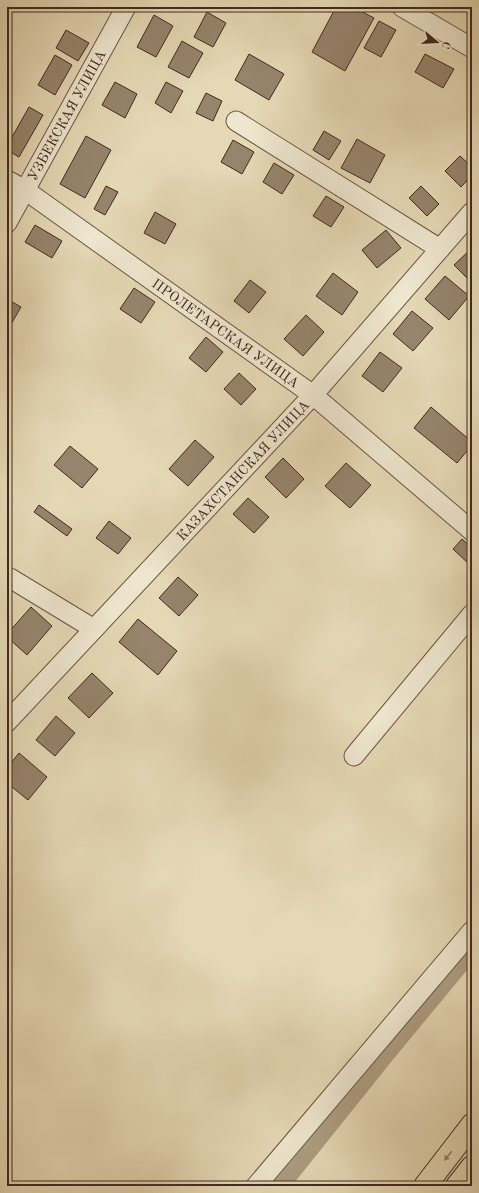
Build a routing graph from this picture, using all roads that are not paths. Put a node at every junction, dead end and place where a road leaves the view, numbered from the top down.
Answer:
1 (126, 7) edge
2 (402, 7) edge
3 (472, 48) edge
4 (236, 121) dead end
5 (7, 180) edge
6 (25, 190) junction
7 (472, 212) edge
8 (7, 223) edge
9 (440, 249) junction
10 (313, 395) junction
11 (472, 530) edge
12 (10, 578) dead end
13 (472, 614) edge
14 (94, 629) junction
15 (7, 722) edge
16 (354, 756) dead end
17 (472, 931) edge
18 (472, 1125) edge
19 (472, 1167) edge
20 (256, 1186) edge
21 (425, 1186) edge
22 (457, 1186) edge

1 - 6 street, УЗБЕКСКАЯ УЛИЦА
2 - 3 street
4 - 9 street
5 - 6 street, ПРОЛЕТАРСКАЯ УЛИЦА
6 - 8 street, УЗБЕКСКАЯ УЛИЦА
6 - 10 street, ПРОЛЕТАРСКАЯ УЛИЦА
7 - 9 street, КАЗАХСТАНСКАЯ УЛИЦА
9 - 10 street, КАЗАХСТАНСКАЯ УЛИЦА
10 - 11 street, ПРОЛЕТАРСКАЯ УЛИЦА
10 - 14 street, КАЗАХСТАНСКАЯ УЛИЦА
12 - 14 street
13 - 16 street
14 - 15 street, КАЗАХСТАНСКАЯ УЛИЦА
17 - 20 street
18 -> 21 highway
19 - 22 highway

